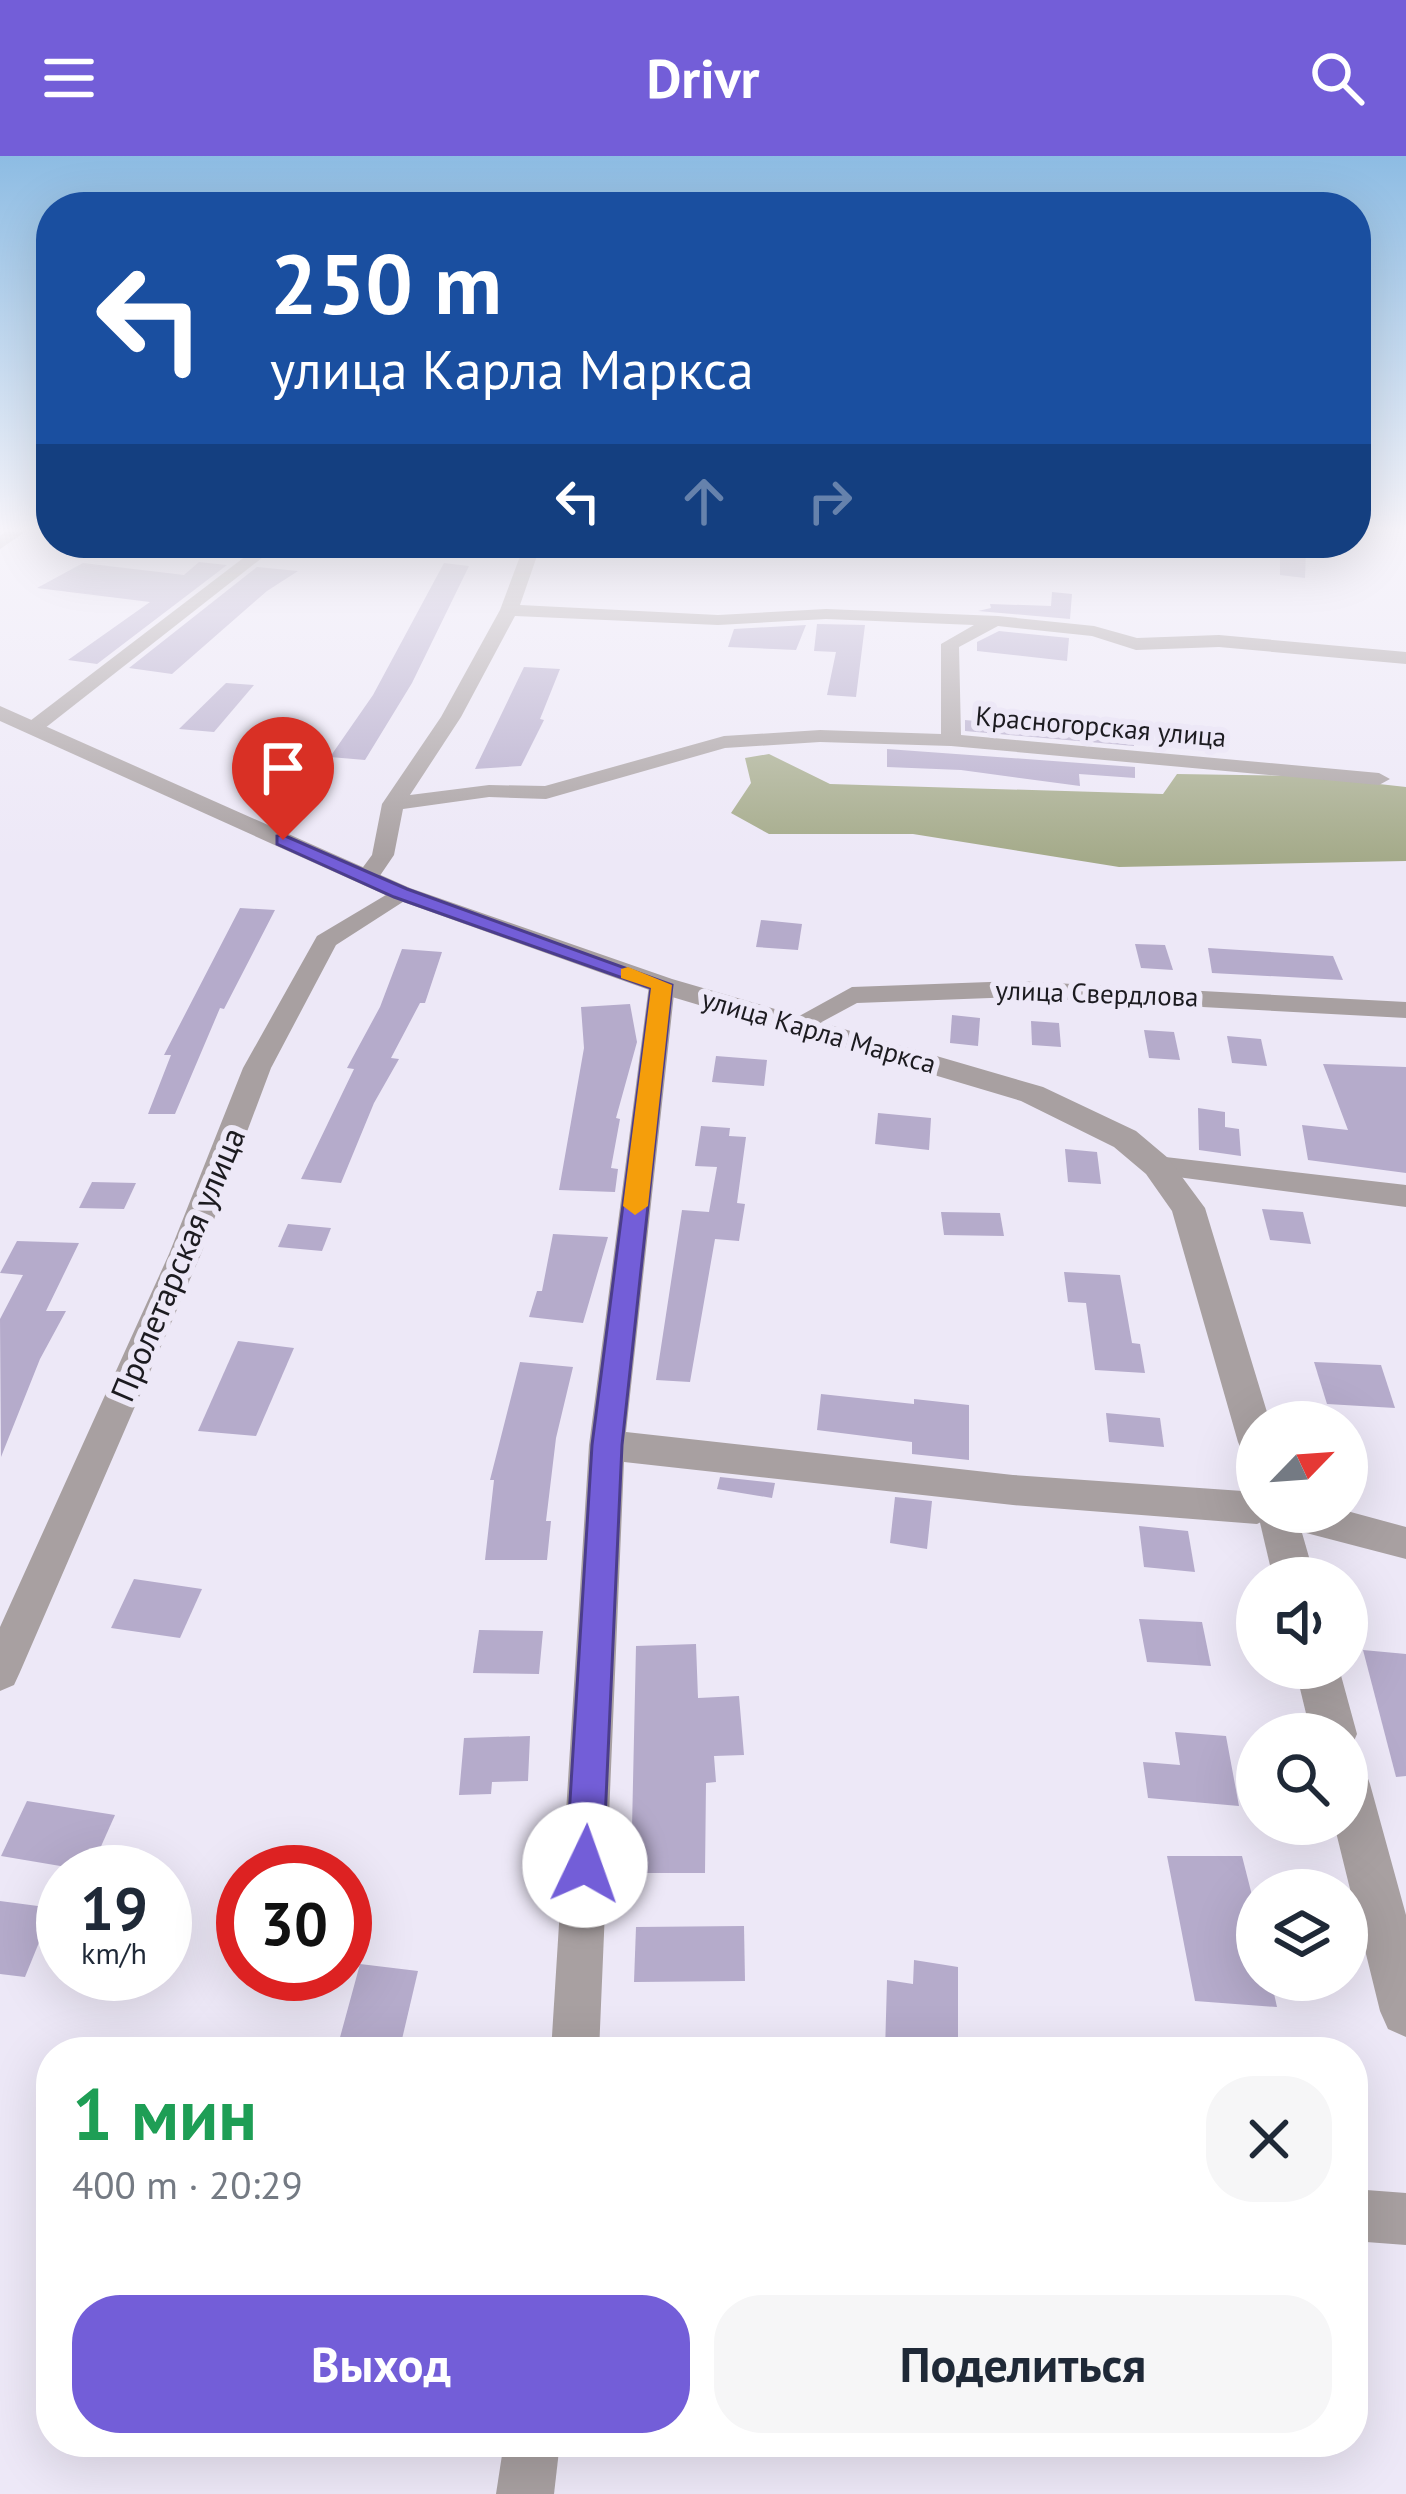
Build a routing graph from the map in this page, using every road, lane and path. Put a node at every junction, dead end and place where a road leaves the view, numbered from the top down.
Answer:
1 (146, 641) edge
2 (492, 641) edge
3 (956, 641) edge
4 (1127, 641) edge
5 (1217, 641) edge
6 (1221, 641) edge
7 (1406, 658) edge
8 (0, 713) edge
9 (33, 728) junction
10 (951, 740) junction
11 (1379, 779) dead end
12 (393, 804) junction
13 (367, 878) junction
14 (400, 893) junction
15 (662, 985) junction
16 (1406, 1010) edge
17 (796, 1025) junction
18 (1156, 1166) junction
19 (1406, 1196) edge
20 (1245, 1401) edge
21 (607, 1445) junction
22 (1236, 1506) edge
23 (1368, 1533) edge
24 (1406, 1543) edge
25 (0, 1672) edge
26 (1363, 1845) edge
27 (1406, 2011) edge
28 (576, 2037) edge
29 (1368, 2216) edge
30 (1406, 2219) edge
31 (530, 2457) edge
32 (525, 2494) edge

1 - 9 street
2 - 12 street
3 - 10 street
4 - 5 street
6 - 7 street
8 - 9 street, улица Карла Маркса
9 - 13 street, улица Карла Маркса
10 - 11 street, Красногорская улица
10 - 12 street, Красногорская улица
12 - 13 street
13 - 14 street, улица Карла Маркса
14 - 15 street, улица Карла Маркса
14 - 25 street, Пролетарская улица
15 - 17 street, улица Карла Маркса
15 - 21 street
16 - 17 street, улица Свердлова
17 - 18 street, улица Карла Маркса
18 - 19 street
18 - 20 street, улица Карла Маркса
21 - 22 street
21 - 28 street
23 - 24 street
26 - 27 street
29 - 30 street
31 - 32 street

